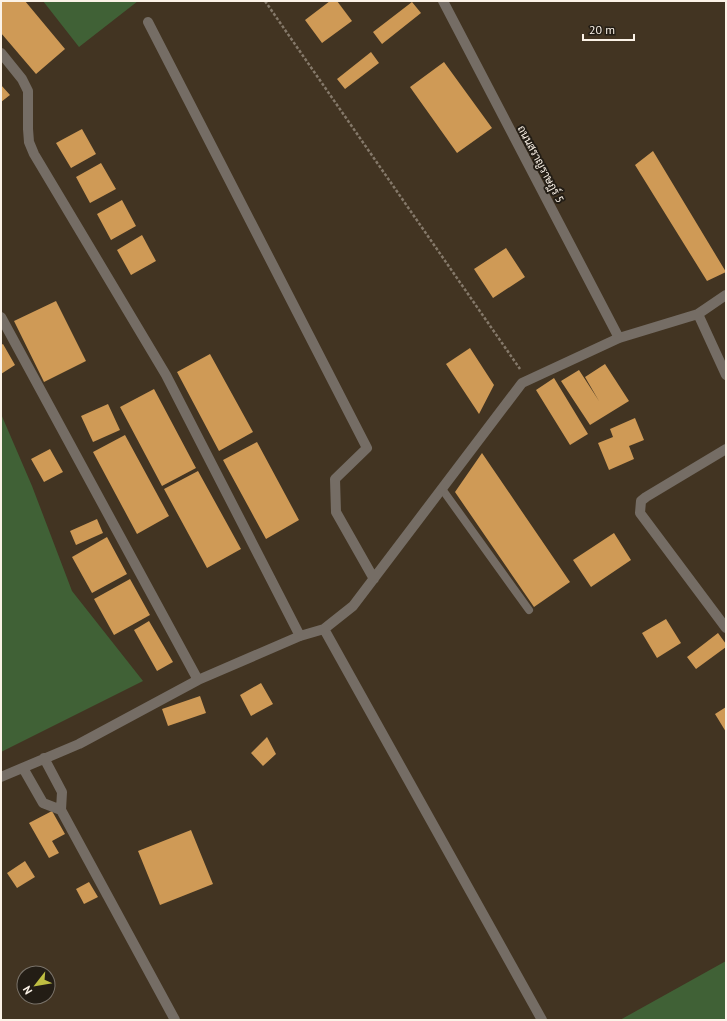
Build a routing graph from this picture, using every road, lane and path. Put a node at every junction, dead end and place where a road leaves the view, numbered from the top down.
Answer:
1 (265, 1) edge
2 (443, 1) edge
3 (148, 22) dead end
4 (1, 53) edge
5 (726, 295) edge
6 (698, 314) junction
7 (1, 317) edge
8 (619, 338) junction
9 (726, 375) edge
10 (528, 381) junction
11 (726, 449) edge
12 (442, 489) junction
13 (374, 579) junction
14 (529, 610) dead end
15 (726, 628) edge
16 (324, 629) junction
17 (300, 636) junction
18 (198, 680) junction
19 (44, 758) junction
20 (23, 768) junction
21 (1, 777) edge
22 (61, 810) junction
23 (175, 1020) edge
24 (542, 1020) edge

1 - 10 path
2 - 8 street, ถนนสราญราษฎร์ 5
3 - 13 street
4 - 17 street
5 - 6 street
6 - 8 street
6 - 9 street
7 - 18 street
8 - 10 street
10 - 12 street
11 - 15 street
12 - 13 street
12 - 14 lane
13 - 16 street
16 - 17 street
16 - 24 street
17 - 18 street
18 - 19 street
19 - 20 street
19 - 22 street
20 - 21 street
20 - 22 street
22 - 23 street

